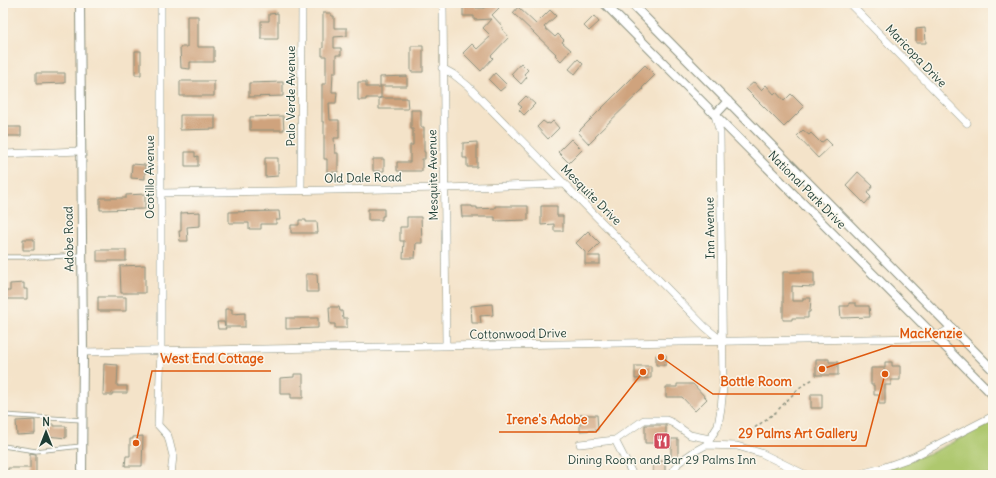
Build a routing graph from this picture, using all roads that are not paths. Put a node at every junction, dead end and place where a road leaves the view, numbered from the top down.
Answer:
1 (80, 3) edge
2 (162, 3) edge
3 (302, 3) edge
4 (442, 3) edge
5 (604, 3) edge
6 (631, 3) edge
7 (849, 3) edge
8 (442, 68) junction
9 (728, 101) junction
10 (715, 115) junction
11 (967, 124) dead end
12 (80, 151) junction
13 (3, 154) edge
14 (564, 184) junction
15 (444, 188) junction
16 (301, 190) junction
17 (161, 193) junction
18 (82, 255) junction
19 (3, 257) edge
20 (952, 328) junction
21 (936, 337) junction
22 (722, 341) junction
23 (446, 346) junction
24 (161, 351) junction
25 (83, 352) junction
26 (993, 370) edge
27 (993, 395) edge
28 (3, 414) edge
29 (993, 416) edge
30 (82, 420) junction
31 (615, 440) junction
32 (708, 442) junction
33 (580, 444) dead end
34 (3, 446) edge
35 (82, 446) junction
36 (82, 475) edge
37 (171, 475) edge
38 (633, 475) edge
39 (671, 475) edge
40 (806, 475) edge
41 (856, 475) edge

1 - 12 street, Adobe Road
2 - 17 street, Ocotillo Avenue
3 - 16 street, Palo Verde Avenue
4 - 8 street, Mesquite Avenue
5 - 10 street, National Park Drive
6 - 9 street, National Park Drive
7 - 11 street, Maricopa Drive
8 - 14 street, Mesquite Drive
8 - 15 street, Mesquite Avenue
9 - 10 street
9 - 20 street, National Park Drive
10 - 21 street, National Park Drive
10 - 22 street, Inn Avenue
12 - 13 street
12 - 18 street, Adobe Road
14 - 15 street, Old Dale Road
14 - 22 street, Mesquite Drive
15 - 16 street, Old Dale Road
15 - 23 street, Mesquite Avenue
16 - 17 street, Old Dale Road
17 - 24 street, Ocotillo Avenue
18 - 19 lane
18 - 25 street, Adobe Road
20 - 21 street, Cottonwood Drive
20 - 26 street, National Park Drive
21 - 22 street, Cottonwood Drive
21 - 27 street, National Park Drive
22 - 23 street, Cottonwood Drive
22 - 32 street, Inn Avenue
23 - 24 street, Cottonwood Drive
24 - 25 street, Cottonwood Drive
24 - 37 street, Ocotillo Avenue
25 - 30 street, Adobe Road
28 - 30 lane
29 - 41 street
30 - 35 street, Adobe Road
31 - 32 street
31 - 33 street
31 - 38 street
32 - 39 street
32 - 40 street
34 - 35 lane
35 - 36 street, Adobe Road

